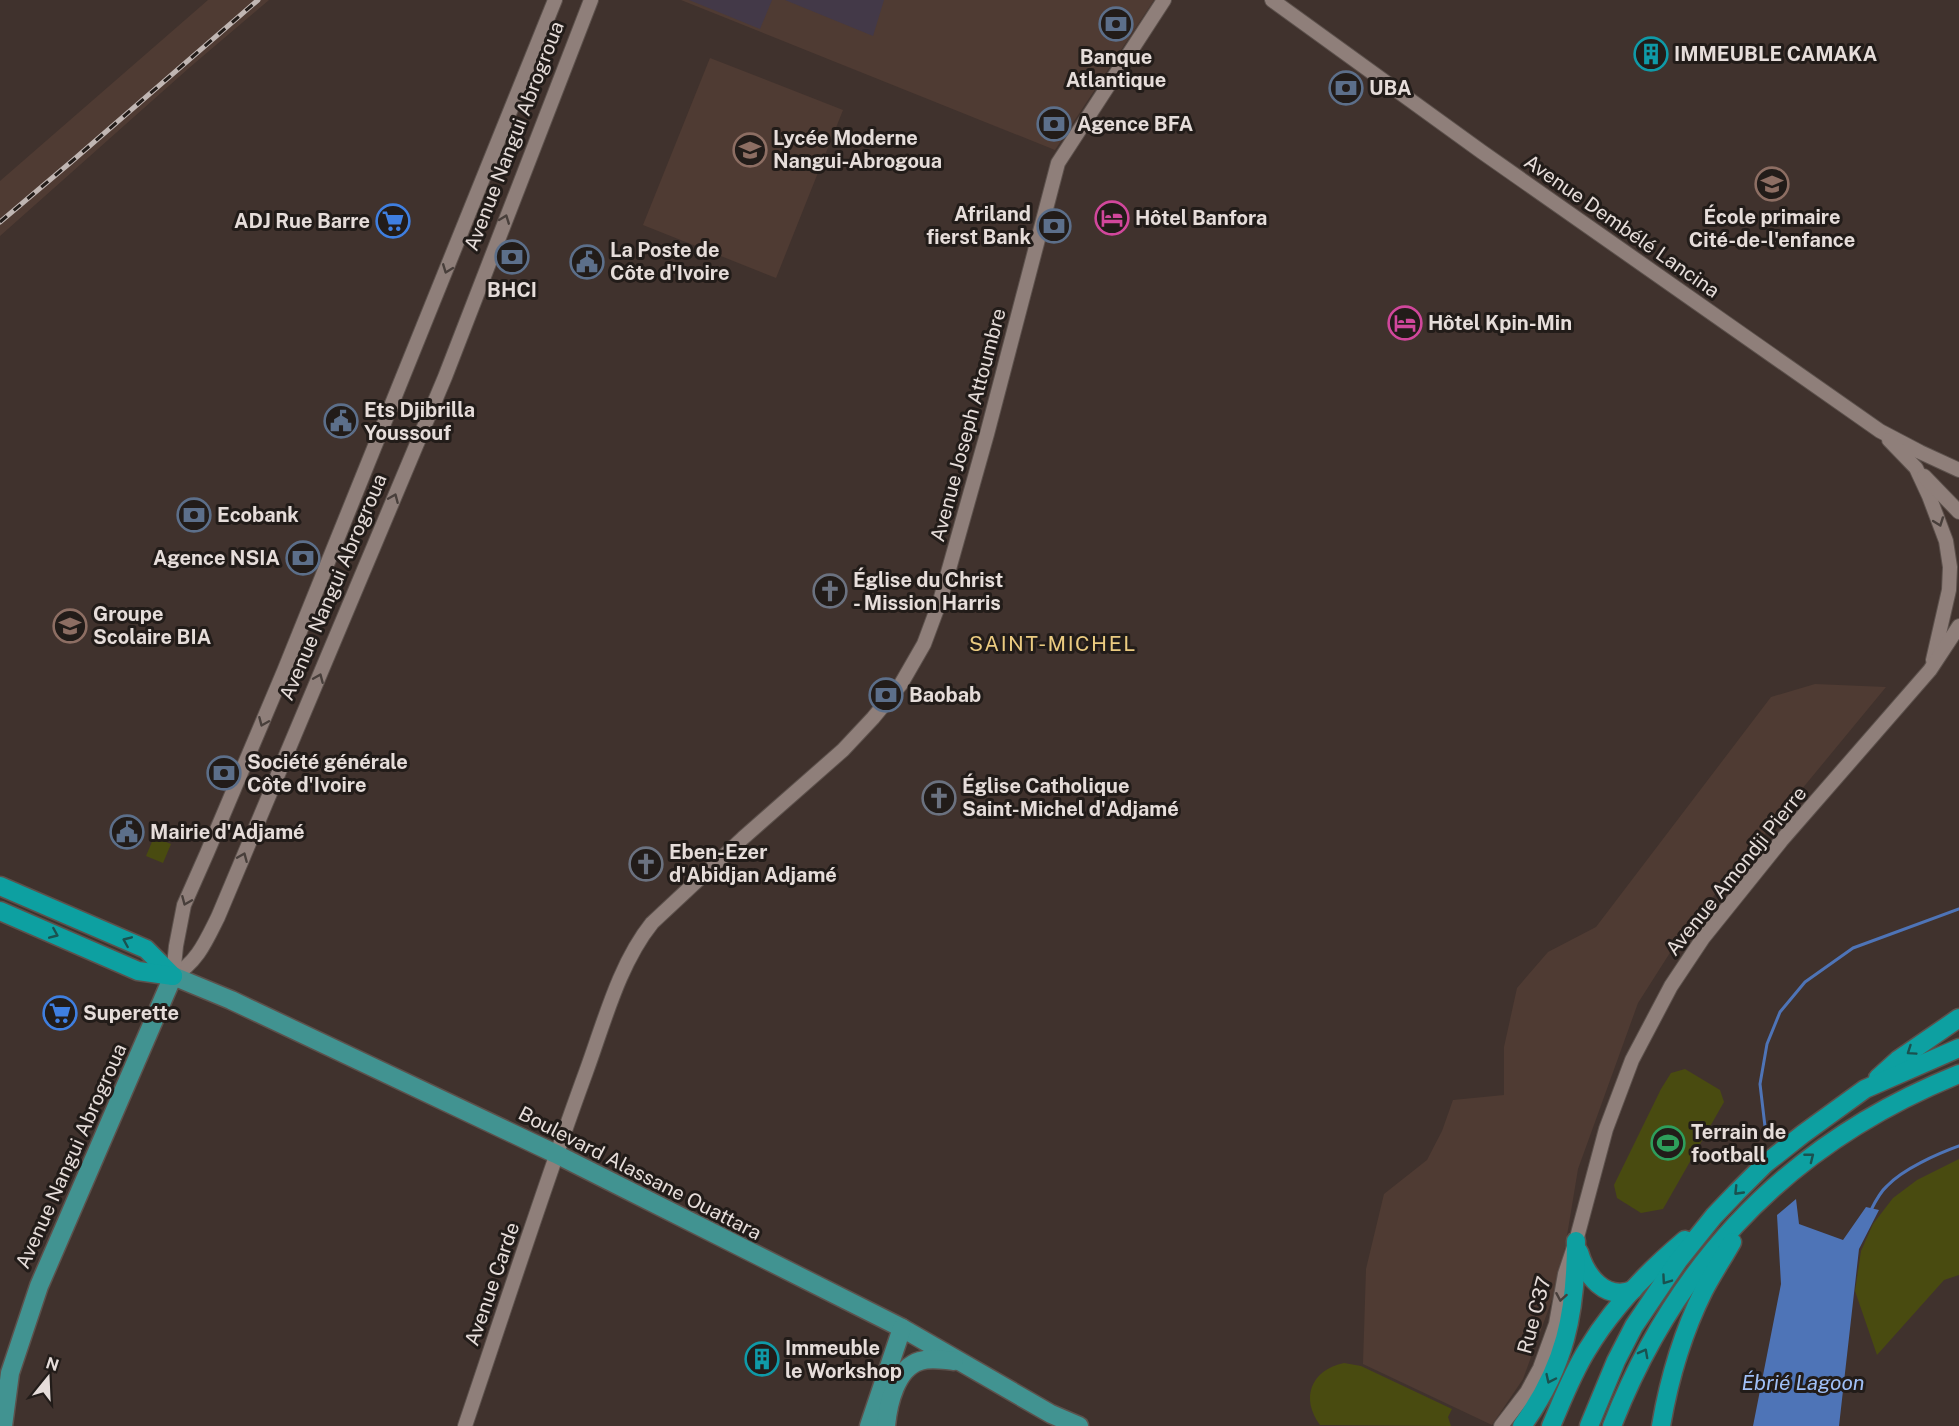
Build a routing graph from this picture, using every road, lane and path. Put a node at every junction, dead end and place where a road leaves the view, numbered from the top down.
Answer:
1 (555, 0) edge
2 (591, 0) edge
3 (1164, 0) edge
4 (1272, 0) edge
5 (1880, 431) junction
6 (1916, 468) junction
7 (1959, 470) edge
8 (1959, 512) edge
9 (1959, 626) edge
10 (1930, 670) junction
11 (0, 886) edge
12 (0, 911) edge
13 (173, 976) junction
14 (1959, 1018) edge
15 (1959, 1048) edge
16 (1959, 1074) edge
17 (1865, 1089) junction
18 (556, 1154) junction
19 (1750, 1210) junction
20 (1714, 1216) junction
21 (1576, 1241) junction
22 (1633, 1290) junction
23 (902, 1328) junction
24 (963, 1362) junction
25 (1051, 1413) junction
26 (3, 1426) edge
27 (465, 1426) edge
28 (869, 1426) edge
29 (886, 1426) edge
30 (1070, 1426) edge
31 (1079, 1426) edge
32 (1501, 1426) edge
33 (1522, 1426) edge
34 (1551, 1426) edge
35 (1589, 1426) edge
36 (1614, 1426) edge
37 (1661, 1426) edge

1 -> 13 street, Avenue Nangui Abrogroua
13 -> 2 street, Avenue Nangui Abrogroua
3 - 18 street, Avenue Joseph Attoumbre
4 - 5 street, Avenue Dembélé Lancina
5 - 6 street
5 - 7 street, Avenue Dembélé Lancina
6 - 8 street
6 -> 10 street
9 - 10 street, Avenue Amondji Pierre
10 - 21 street, Avenue Amondji Pierre
13 -> 11 highway
12 -> 13 highway
13 - 18 main road, Boulevard Alassane Ouattara
13 - 26 main road, Avenue Nangui Abrogroua
14 -> 17 highway
15 - 17 highway
19 -> 16 highway
17 -> 20 highway
18 - 23 main road, Boulevard Alassane Ouattara
18 - 27 street, Avenue Carde
36 -> 19 highway
19 - 37 highway
20 - 22 highway
20 -> 35 highway
21 - 22 highway
21 -> 32 street, Rue C37
21 -> 33 highway
22 - 34 highway
23 - 24 main road, Boulevard Alassane Ouattara
23 - 28 main road
24 - 25 main road, Boulevard Alassane Ouattara
24 - 29 main road
25 - 30 main road
25 - 31 main road, Boulevard Alassane Ouattara

